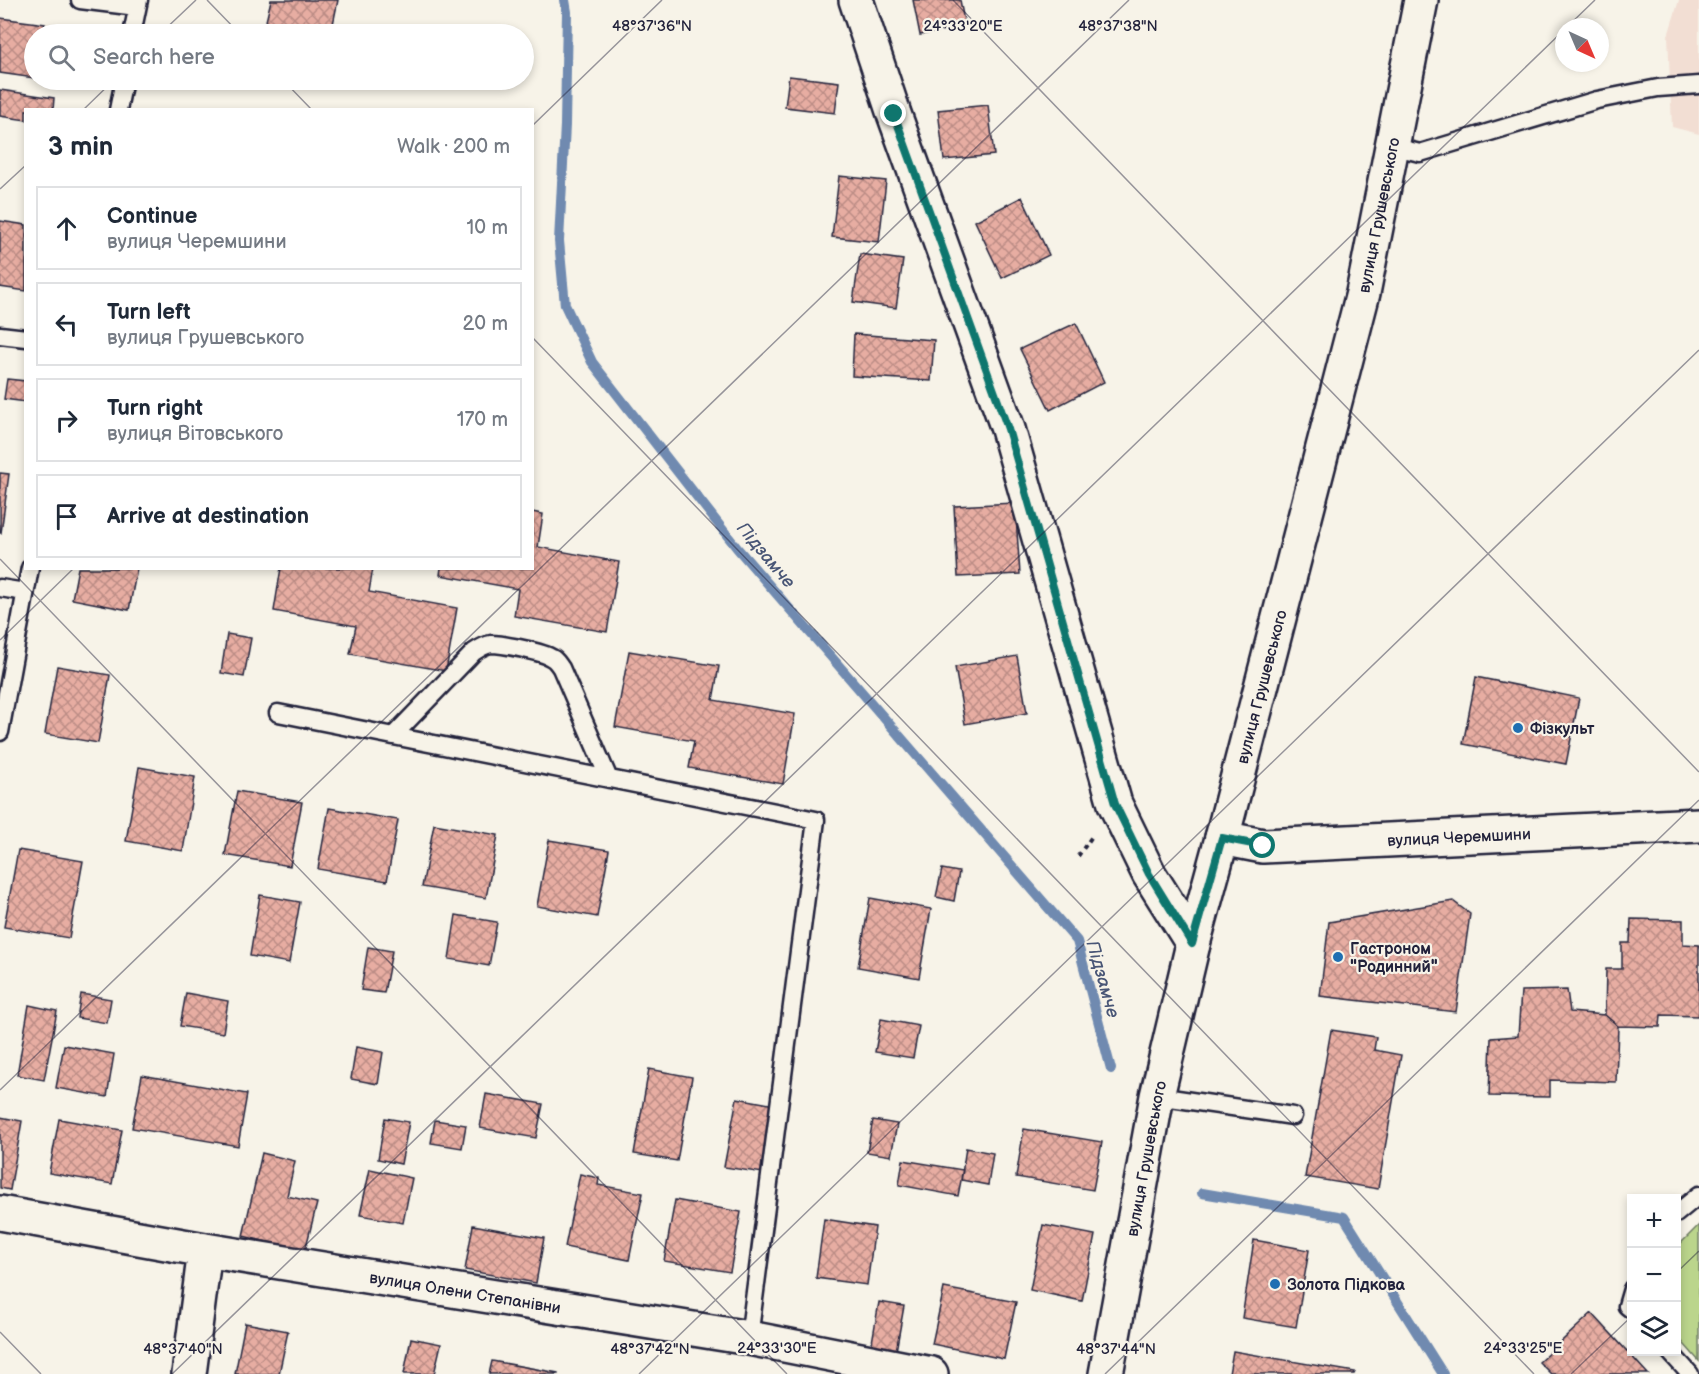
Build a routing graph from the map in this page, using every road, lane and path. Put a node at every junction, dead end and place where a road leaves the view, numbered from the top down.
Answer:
1 (80, 0) edge
2 (856, 0) edge
3 (1421, 0) edge
4 (138, 4) edge
5 (134, 24) edge
6 (1699, 85) edge
7 (122, 90) edge
8 (118, 108) edge
9 (1391, 146) junction
10 (0, 334) edge
11 (24, 338) edge
12 (30, 570) edge
13 (0, 588) edge
14 (25, 592) junction
15 (278, 713) dead end
16 (0, 732) edge
17 (393, 736) junction
18 (609, 779) junction
19 (1699, 825) edge
20 (1222, 838) junction
21 (1192, 944) junction
22 (1157, 1096) junction
23 (1293, 1116) dead end
24 (1699, 1195) edge
25 (1681, 1211) edge
26 (0, 1213) edge
27 (205, 1250) junction
28 (750, 1338) junction
29 (1674, 1356) edge
30 (189, 1374) edge
31 (931, 1374) edge
32 (1106, 1374) edge
33 (1690, 1374) edge

1 - 4 lane
2 - 21 street
3 - 9 street, вулиця Грушевського
4 - 5 lane
6 - 9 lane
7 - 8 lane
9 - 20 street, вулиця Грушевського
10 - 11 lane
12 - 14 lane
13 - 14 lane
14 - 16 lane
15 - 17 lane
17 - 18 lane
17 - 18 lane
18 - 28 lane
19 - 20 street, вулиця Черемшини
20 - 21 street, вулиця Грушевського
21 - 22 street, вулиця Грушевського
22 - 23 lane
22 - 32 street, вулиця Грушевського
24 - 25 lane
26 - 27 street, вулиця Олени Степанівни
27 - 28 street, вулиця Олени Степанівни
27 - 30 street
28 - 31 street, вулиця Олени Степанівни
29 - 33 lane

